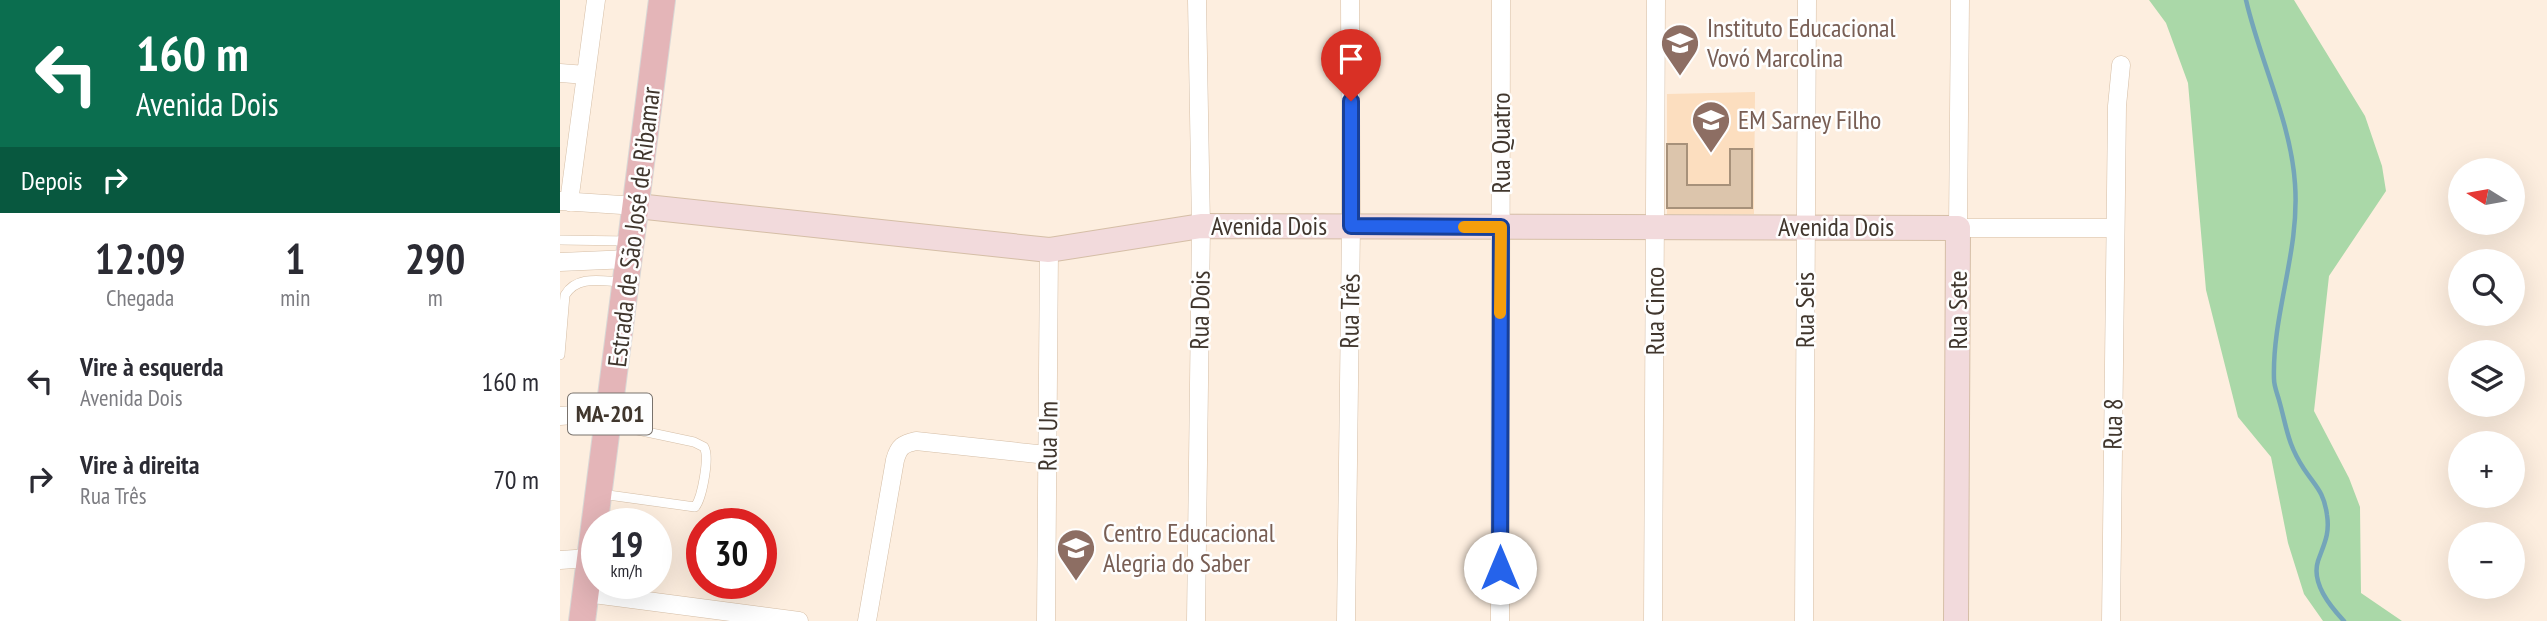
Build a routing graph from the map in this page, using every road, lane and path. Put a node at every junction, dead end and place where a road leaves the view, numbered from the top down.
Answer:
1 (596, 0) edge
2 (662, 0) edge
3 (1196, 0) edge
4 (1350, 0) edge
5 (1501, 0) edge
6 (1656, 0) edge
7 (1807, 0) edge
8 (1960, 0) edge
9 (2121, 65) dead end
10 (560, 73) edge
11 (586, 75) junction
12 (564, 201) edge
13 (637, 206) junction
14 (1201, 226) junction
15 (1351, 226) junction
16 (1501, 227) junction
17 (1655, 227) junction
18 (1806, 227) junction
19 (1958, 228) junction
20 (2115, 228) junction
21 (560, 240) edge
22 (1049, 250) junction
23 (630, 261) junction
24 (560, 262) edge
25 (560, 355) edge
26 (560, 416) edge
27 (609, 418) junction
28 (1047, 455) junction
29 (599, 493) junction
30 (597, 508) edge
31 (581, 559) edge
32 (560, 560) edge
33 (585, 599) edge
34 (632, 599) edge
35 (582, 621) edge
36 (799, 621) edge
37 (867, 621) edge
38 (1046, 621) edge
39 (1196, 621) edge
40 (1346, 621) edge
41 (1500, 621) edge
42 (1653, 621) edge
43 (1804, 621) edge
44 (1956, 621) edge
45 (2111, 621) edge

1 - 11 street
2 - 13 main road, Estrada de São José de Ribamar / MA-201
3 - 14 street, Rua Dois
4 - 15 street, Rua Três
5 - 16 street, Rua Quatro
6 - 17 street, Rua Cinco
7 - 18 street, Rua Seis
8 - 19 street, Rua Sete
9 - 20 street, Rua 8
10 - 11 street
11 - 12 street
12 - 13 street
13 - 22 street, Avenida Dois
13 - 23 main road, Estrada de São José de Ribamar / MA-201
14 - 15 street, Avenida Dois
14 - 22 street, Avenida Dois
14 - 39 street, Rua Dois
15 - 16 street, Avenida Dois
15 - 40 street, Rua Três
16 - 17 street, Avenida Dois
16 - 41 street, Rua Quatro
17 - 18 street, Avenida Dois
17 - 42 street, Rua Cinco
18 - 19 street, Avenida Dois
18 - 43 street, Rua Seis
19 - 20 street, Avenida Dois
19 - 44 street, Rua Sete
20 - 45 street, Rua 8
21 - 23 lane
22 - 28 street, Rua Um
23 - 24 street
23 - 25 lane
23 - 27 main road, Estrada de São José de Ribamar / MA-201
26 - 27 street
27 - 29 main road, Estrada de São José de Ribamar / MA-201
27 - 29 lane
28 - 37 street
28 - 38 street, Rua Um
29 - 30 main road, Estrada de São José de Ribamar / MA-201
31 - 32 street
33 - 35 main road, Estrada de São José de Ribamar / MA-201
34 - 36 street

